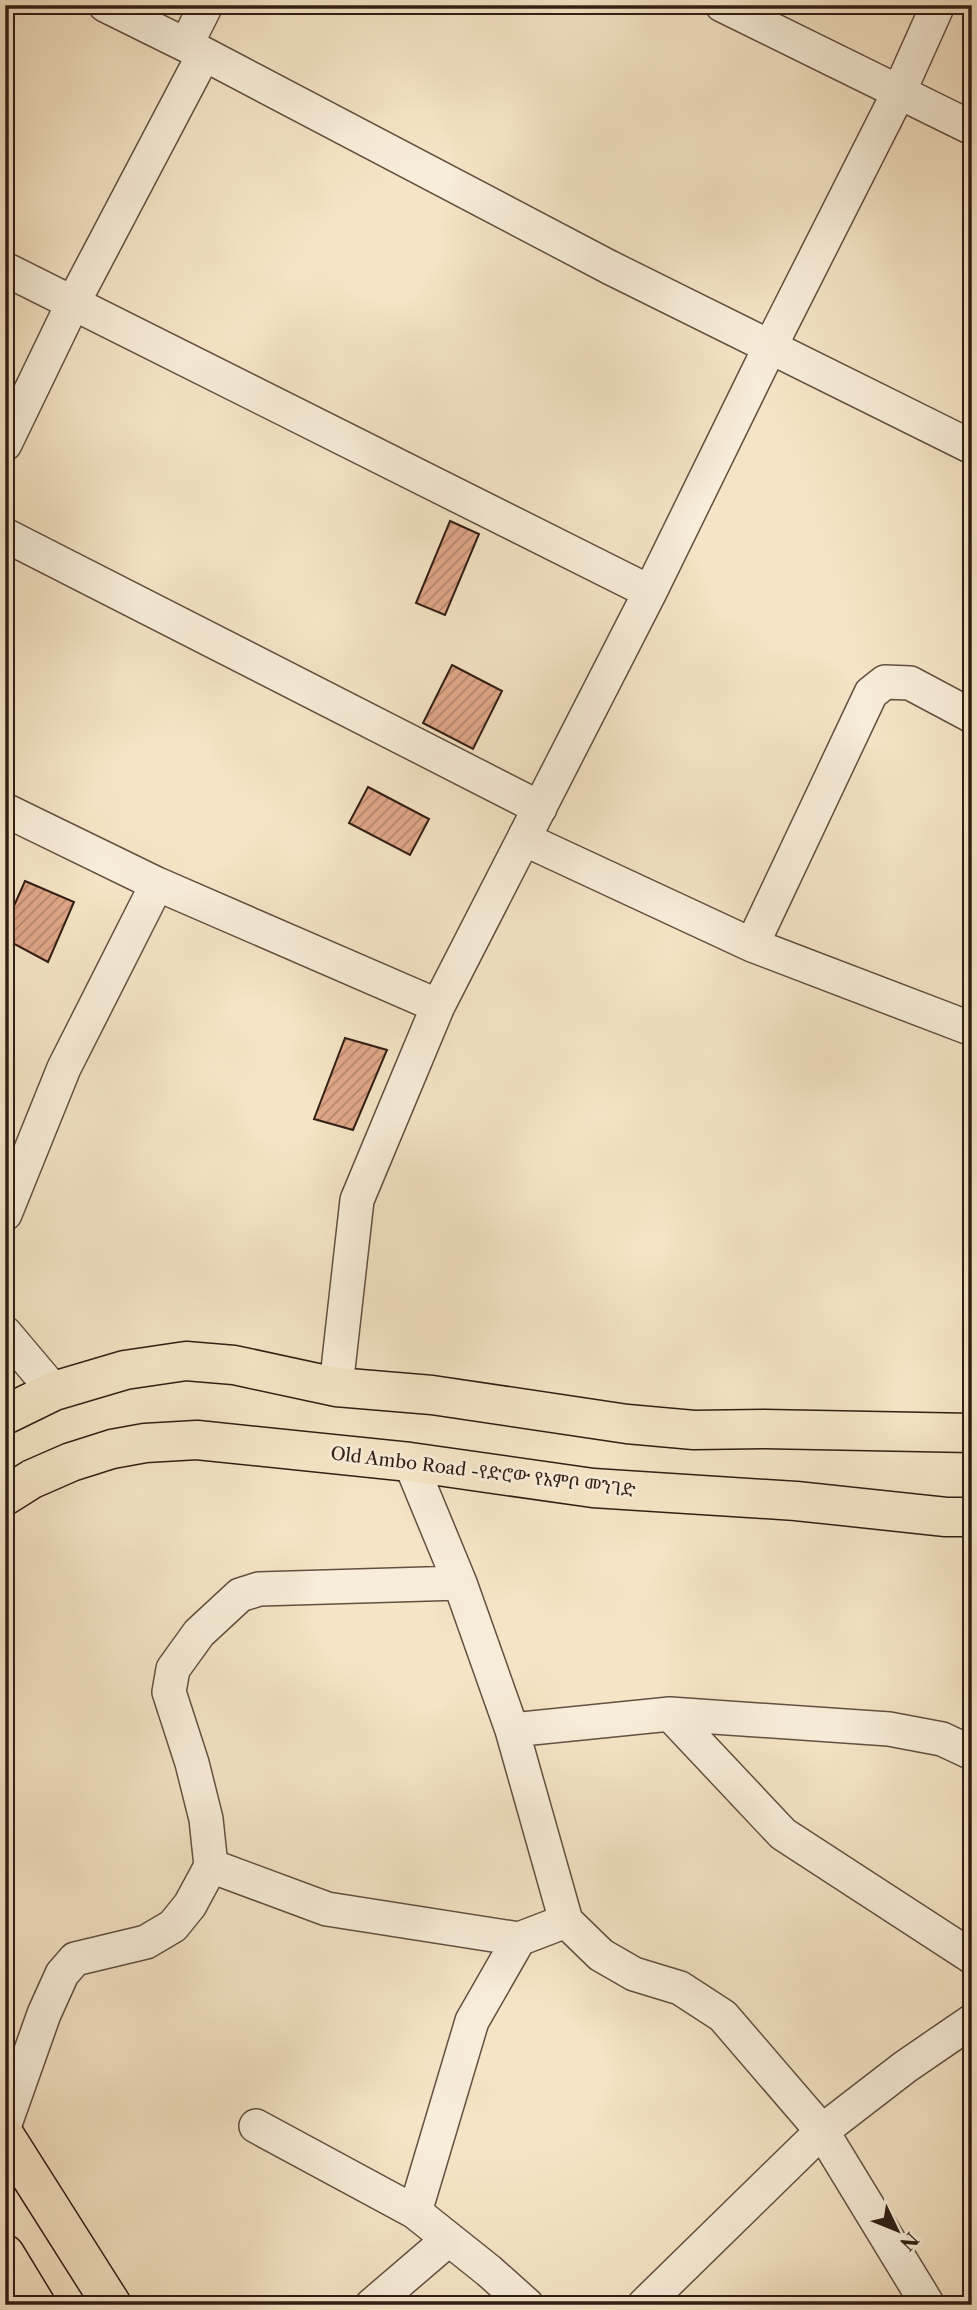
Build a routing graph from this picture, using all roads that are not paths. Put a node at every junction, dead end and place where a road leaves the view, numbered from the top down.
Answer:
1 (105, 5) edge
2 (206, 5) edge
3 (722, 5) edge
4 (938, 5) edge
5 (195, 49) junction
6 (900, 92) junction
7 (972, 128) edge
8 (5, 269) edge
9 (73, 303) junction
10 (770, 347) junction
11 (5, 444) edge
12 (972, 447) edge
13 (5, 535) edge
14 (650, 592) junction
15 (972, 716) edge
16 (540, 808) junction
17 (5, 810) edge
18 (524, 839) junction
19 (157, 884) junction
20 (752, 945) junction
21 (438, 1006) junction
22 (972, 1030) edge
23 (5, 1214) edge
24 (5, 1333) edge
25 (337, 1387) junction
26 (54, 1391) junction
27 (5, 1415) edge
28 (972, 1433) edge
29 (410, 1462) junction
30 (5, 1496) edge
31 (972, 1517) edge
32 (460, 1583) junction
33 (670, 1714) junction
34 (512, 1730) junction
35 (972, 1753) edge
36 (211, 1866) junction
37 (566, 1921) junction
38 (519, 1940) junction
39 (972, 1958) edge
40 (972, 2021) edge
41 (5, 2124) edge
42 (256, 2126) dead end
43 (822, 2131) junction
44 (5, 2136) edge
45 (415, 2212) junction
46 (449, 2239) junction
47 (5, 2254) edge
48 (36, 2305) edge
49 (112, 2305) edge
50 (372, 2305) edge
51 (527, 2305) edge
52 (644, 2305) edge
53 (928, 2305) edge

1 - 5 street
2 - 5 street
3 - 6 street
4 - 6 street
5 - 9 street
5 - 10 street
6 - 7 street
6 - 10 street
8 - 9 street
9 - 11 street
9 - 14 street
10 - 12 street
10 - 14 street
13 - 16 street
14 - 16 street
15 - 20 street
16 - 18 street
17 - 19 street
18 - 20 street
18 - 21 street
19 - 21 street
19 - 23 street
20 - 22 street
21 - 25 street
24 - 26 street
25 - 26 main road
25 - 28 main road
26 - 27 main road
29 - 30 main road, Old Ambo Road -የድሮው የአምቦ መንገድ
29 - 31 main road, Old Ambo Road -የድሮው የአምቦ መንገድ
29 - 32 street
32 - 34 street
32 - 36 street
33 - 34 street
33 - 35 street
33 - 39 street
34 - 37 street
36 - 38 street
36 - 41 street
37 - 38 street
37 - 43 street
38 - 45 street
40 - 43 street
42 - 45 street
43 - 52 street
43 - 53 street
44 - 49 main road
45 - 46 street
46 - 50 street
46 - 51 street
47 - 48 main road

